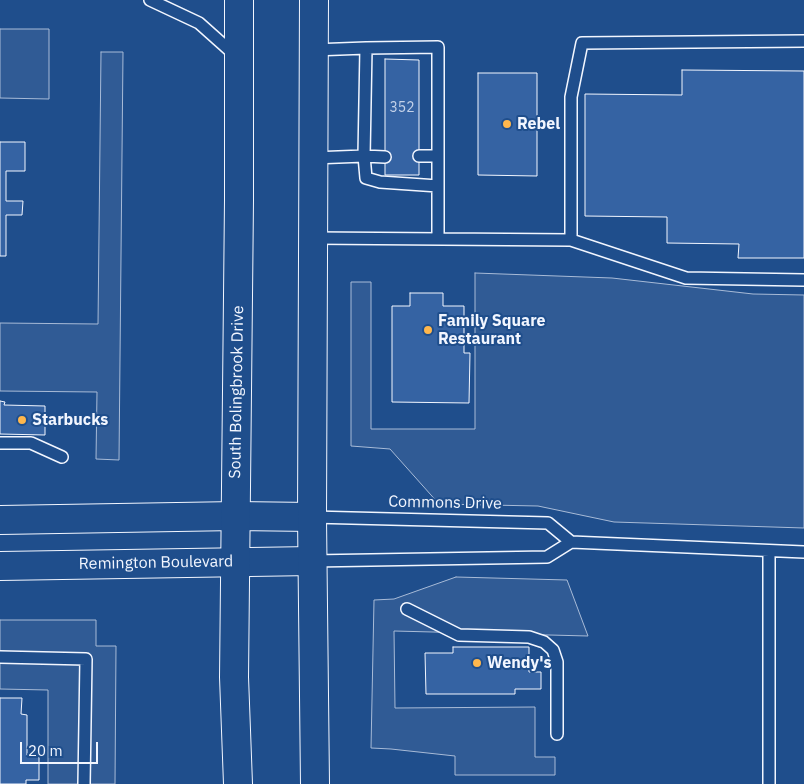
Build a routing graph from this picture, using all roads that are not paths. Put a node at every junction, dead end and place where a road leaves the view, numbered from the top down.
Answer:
1 (150, 0) edge
2 (238, 0) edge
3 (314, 0) edge
4 (804, 41) edge
5 (366, 48) junction
6 (314, 50) junction
7 (239, 58) junction
8 (364, 156) junction
9 (419, 156) dead end
10 (438, 156) junction
11 (385, 157) dead end
12 (313, 158) junction
13 (438, 186) junction
14 (313, 238) junction
15 (438, 238) junction
16 (572, 240) junction
17 (804, 280) edge
18 (0, 443) edge
19 (62, 457) dead end
20 (236, 516) junction
21 (312, 516) junction
22 (0, 520) edge
23 (571, 542) junction
24 (769, 551) junction
25 (804, 552) edge
26 (312, 561) junction
27 (235, 562) junction
28 (0, 566) edge
29 (407, 608) dead end
30 (0, 657) edge
31 (557, 734) dead end
32 (84, 784) edge
33 (238, 784) edge
34 (315, 784) edge
35 (769, 784) edge

1 - 7 lane
2 - 7 main road, South Bolingbrook Drive
3 - 6 main road
4 - 16 lane
5 - 6 lane
5 - 8 lane
5 - 10 lane
6 - 12 main road
7 - 20 main road, South Bolingbrook Drive
8 - 11 lane
8 - 12 lane
8 - 13 lane
9 - 10 lane
10 - 13 lane
12 - 14 main road
13 - 15 lane
14 - 15 lane
14 - 21 main road
15 - 16 lane
16 - 17 lane
18 - 19 lane
20 - 21 main road
20 - 22 main road
20 - 27 main road, South Bolingbrook Drive
21 - 23 lane, Commons Drive
21 - 26 main road
23 - 24 lane
23 - 26 lane
24 - 25 lane
24 - 35 lane
26 - 27 main road, Remington Boulevard
26 - 34 main road
27 - 28 main road, Remington Boulevard
27 - 33 main road, South Bolingbrook Drive
29 - 31 lane
30 - 32 lane

